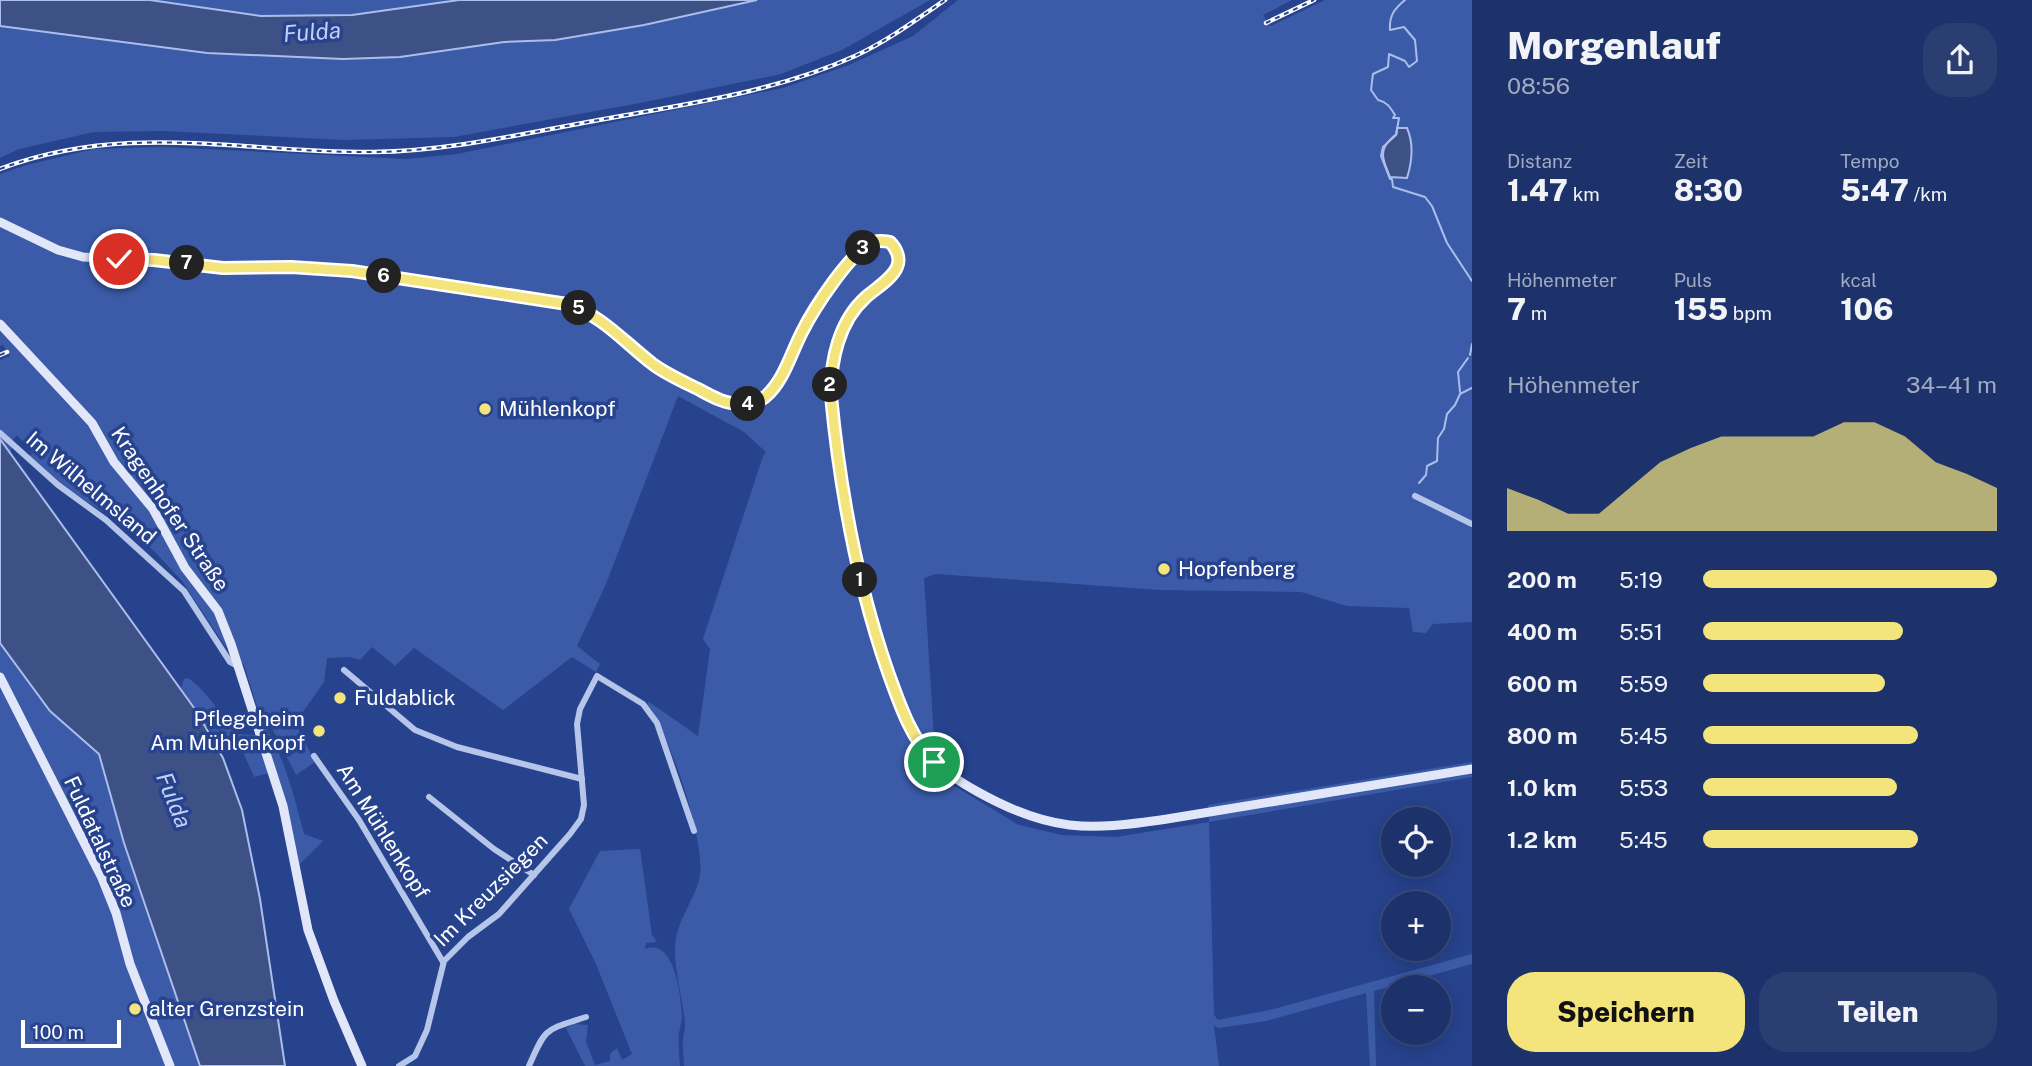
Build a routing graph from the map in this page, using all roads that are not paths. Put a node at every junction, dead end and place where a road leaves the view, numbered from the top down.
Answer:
1 (0, 222) edge
2 (0, 324) edge
3 (0, 433) edge
4 (1415, 496) dead end
5 (1472, 524) edge
6 (238, 666) junction
7 (344, 670) dead end
8 (0, 677) edge
9 (314, 756) dead end
10 (1472, 769) edge
11 (582, 779) junction
12 (429, 797) dead end
13 (694, 831) dead end
14 (534, 875) junction
15 (443, 962) junction
16 (586, 1017) dead end
17 (170, 1066) edge
18 (362, 1066) edge
19 (398, 1066) edge
20 (529, 1066) edge

1 - 10 street
2 - 6 street, Kragenhofer Straße
3 - 6 street, Im Wilhelmsland
4 - 5 street
6 - 18 street, Kragenhofer Straße
7 - 11 street
8 - 17 street, Fuldatalstraße
9 - 15 street, Am Mühlenkopf
11 - 13 street, Im Kreuzsiegen
11 - 14 street, Im Kreuzsiegen
12 - 14 street
14 - 15 street, Im Kreuzsiegen
15 - 19 street, Im Kreuzsiegen
16 - 20 street

